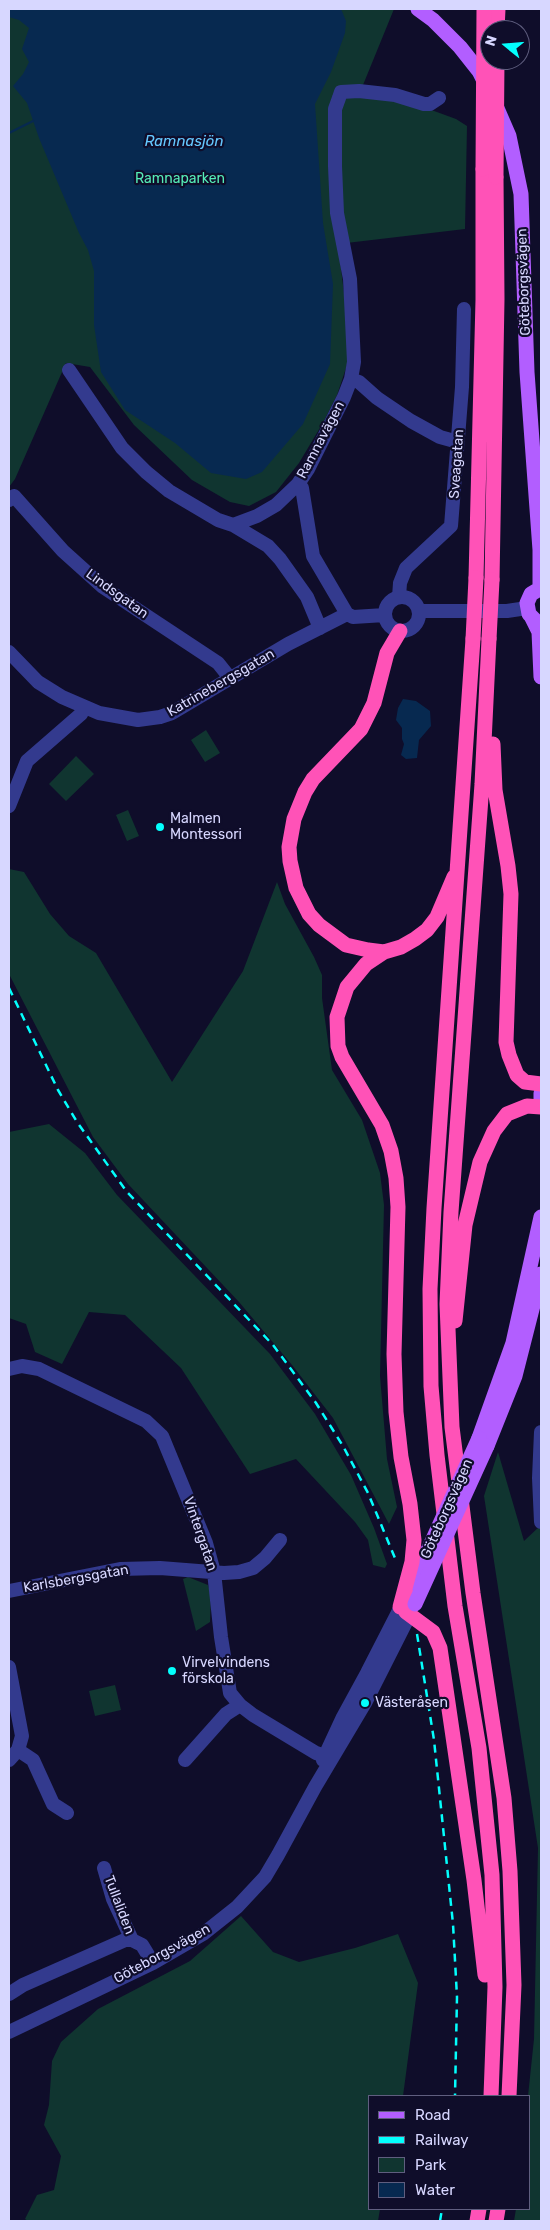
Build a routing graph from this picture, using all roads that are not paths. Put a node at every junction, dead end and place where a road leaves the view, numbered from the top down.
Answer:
1 (418, 9) edge
2 (484, 9) edge
3 (497, 70) edge
4 (438, 98) dead end
5 (464, 309) dead end
6 (69, 370) dead end
7 (352, 379) junction
8 (536, 429) edge
9 (458, 442) junction
10 (298, 484) junction
11 (11, 498) edge
12 (233, 525) junction
13 (540, 588) edge
14 (399, 597) junction
15 (419, 611) junction
16 (347, 614) junction
17 (385, 615) junction
18 (533, 616) edge
19 (320, 628) junction
20 (400, 631) junction
21 (489, 645) junction
22 (11, 659) edge
23 (541, 677) edge
24 (230, 678) junction
25 (85, 707) junction
26 (9, 806) edge
27 (459, 864) junction
28 (384, 952) junction
29 (541, 1084) edge
30 (541, 1094) edge
31 (541, 1100) edge
32 (541, 1107) edge
33 (541, 1216) edge
34 (541, 1274) edge
35 (9, 1369) edge
36 (450, 1383) junction
37 (541, 1432) edge
38 (483, 1442) junction
39 (541, 1522) edge
40 (280, 1540) dead end
41 (214, 1572) junction
42 (410, 1589) joint
43 (9, 1591) edge
44 (408, 1609) junction
45 (9, 1667) edge
46 (240, 1705) junction
47 (13, 1755) edge
48 (325, 1756) junction
49 (185, 1760) dead end
50 (315, 1787) junction
51 (67, 1813) dead end
52 (104, 1868) dead end
53 (132, 1940) junction
54 (153, 1963) junction
55 (9, 1994) edge
56 (9, 2032) edge
57 (491, 2095) edge
58 (491, 2095) edge
59 (509, 2095) edge

1 - 8 main road, Göteborgsvägen
2 - 27 highway, bridge
3 - 21 highway, bridge
4 - 7 street, Ramnavägen
5 - 9 street, Sveagatan
6 - 12 street
7 - 9 street
7 - 10 street, Ramnavägen
8 - 13 main road, Göteborgsvägen
9 - 14 street, Sveagatan
10 - 12 street, Ramnavägen
10 - 16 street
11 - 24 street, Lindsgatan
12 - 19 street
13 - 18 main road, Göteborgsvägen
14 - 15 street
14 - 17 street
15 - 18 street
15 - 20 street
16 - 17 street
16 - 19 street, Katrinebergsgatan
17 - 20 street
18 - 23 main road
19 - 24 street, Katrinebergsgatan
20 - 28 highway
21 - 29 highway
21 - 36 highway
22 - 25 street, Katrinebergsgatan
24 - 25 street, Katrinebergsgatan
25 - 26 street
27 - 28 highway
27 - 57 highway
28 - 44 highway
30 - 31 main road
32 - 36 highway
33 - 38 main road, Göteborgsvägen
34 - 38 main road, Göteborgsvägen
35 - 41 street, Vintergatan
36 - 59 highway
37 - 39 street
38 - 42 main road, Göteborgsvägen, bridge
38 - 44 main road, Göteborgsvägen, bridge
40 - 41 street, Karlsbergsgatan
41 - 43 street, Karlsbergsgatan
41 - 46 street, Vintergatan
42 - 44 highway
44 - 48 street, Göteborgsvägen
44 - 50 street, Göteborgsvägen
44 - 58 highway
45 - 47 street
46 - 48 street, Vintergatan
46 - 49 street
47 - 51 street
48 - 50 street, Göteborgsvägen
50 - 54 street, Göteborgsvägen
52 - 53 street, Tullaliden
53 - 54 street, Tullaliden
53 - 55 street
54 - 56 street, Göteborgsvägen

